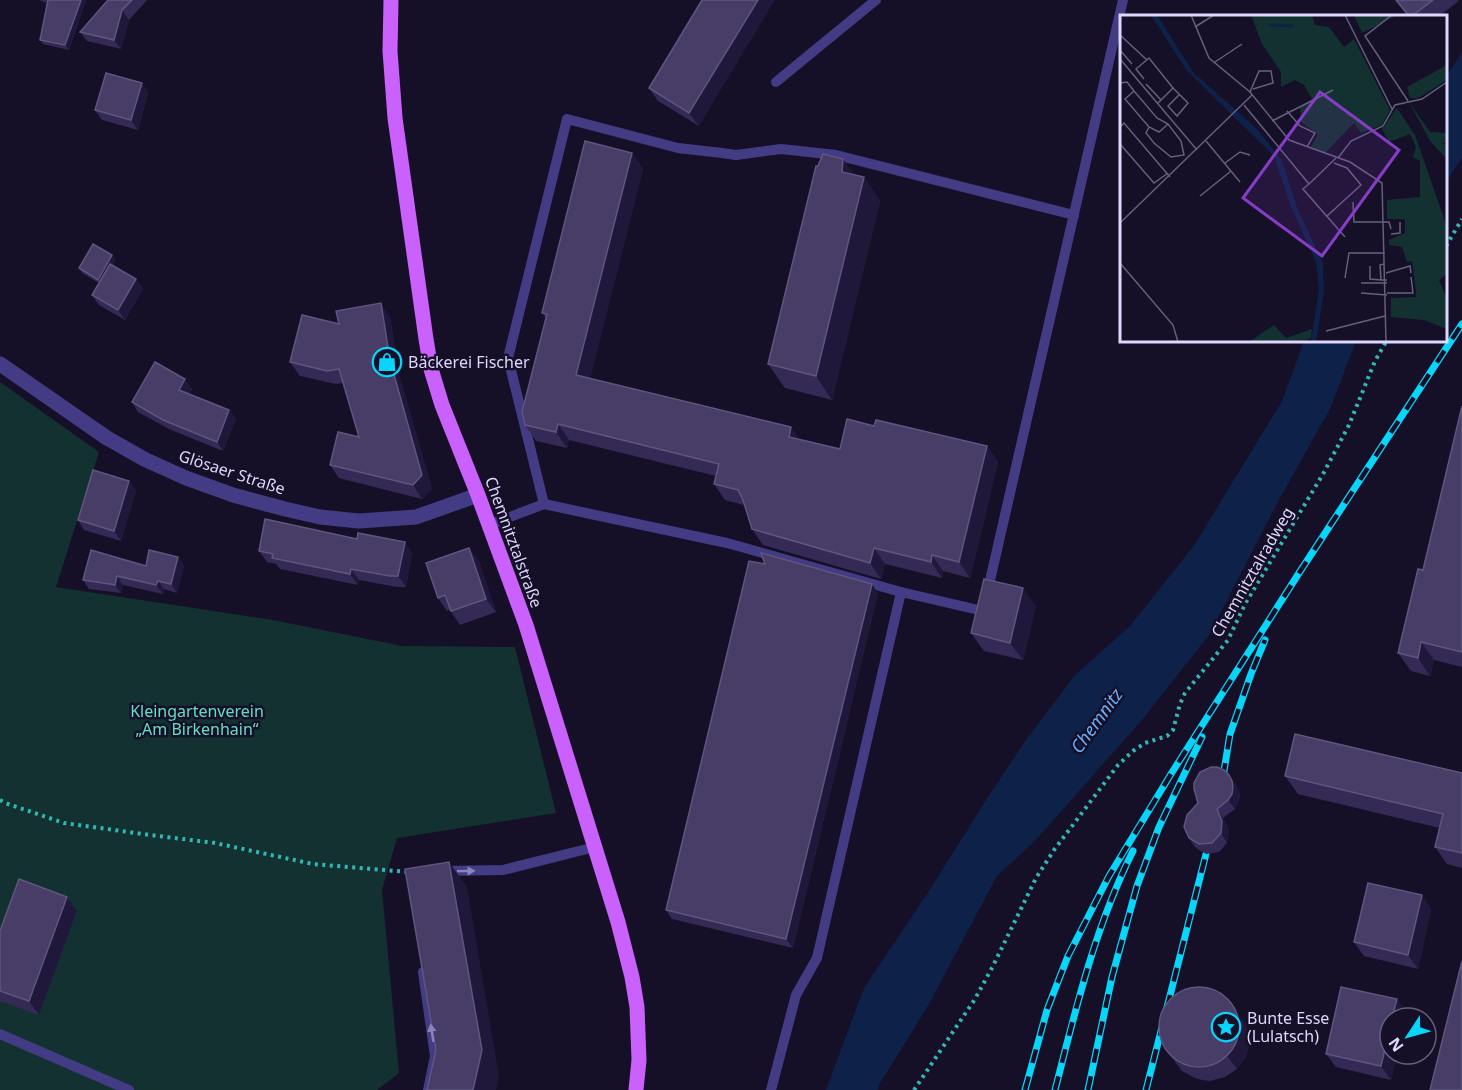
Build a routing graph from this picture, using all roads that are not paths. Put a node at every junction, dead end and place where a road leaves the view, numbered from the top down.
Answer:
1 (391, 0) edge
2 (876, 0) edge
3 (1124, 0) edge
4 (1121, 15) edge
5 (1120, 17) edge
6 (776, 82) dead end
7 (1074, 215) junction
8 (0, 364) edge
9 (478, 495) junction
10 (544, 504) junction
11 (489, 525) junction
12 (901, 592) junction
13 (595, 847) junction
14 (408, 872) edge
15 (421, 964) edge
16 (0, 1034) edge
17 (129, 1090) edge
18 (428, 1090) edge
19 (636, 1090) edge
20 (771, 1090) edge

1 - 9 main road, Chemnitztalstraße
2 - 6 lane
3 - 4 lane
5 - 7 lane
7 - 10 lane
7 - 12 lane
8 - 9 street, Glösaer Straße
9 - 11 main road, Chemnitztalstraße
10 - 11 lane
10 - 12 lane
11 - 13 main road, Chemnitztalstraße
12 - 20 lane
14 -> 13 lane
13 - 19 main road, Chemnitztalstraße
18 -> 15 lane
16 - 17 lane

